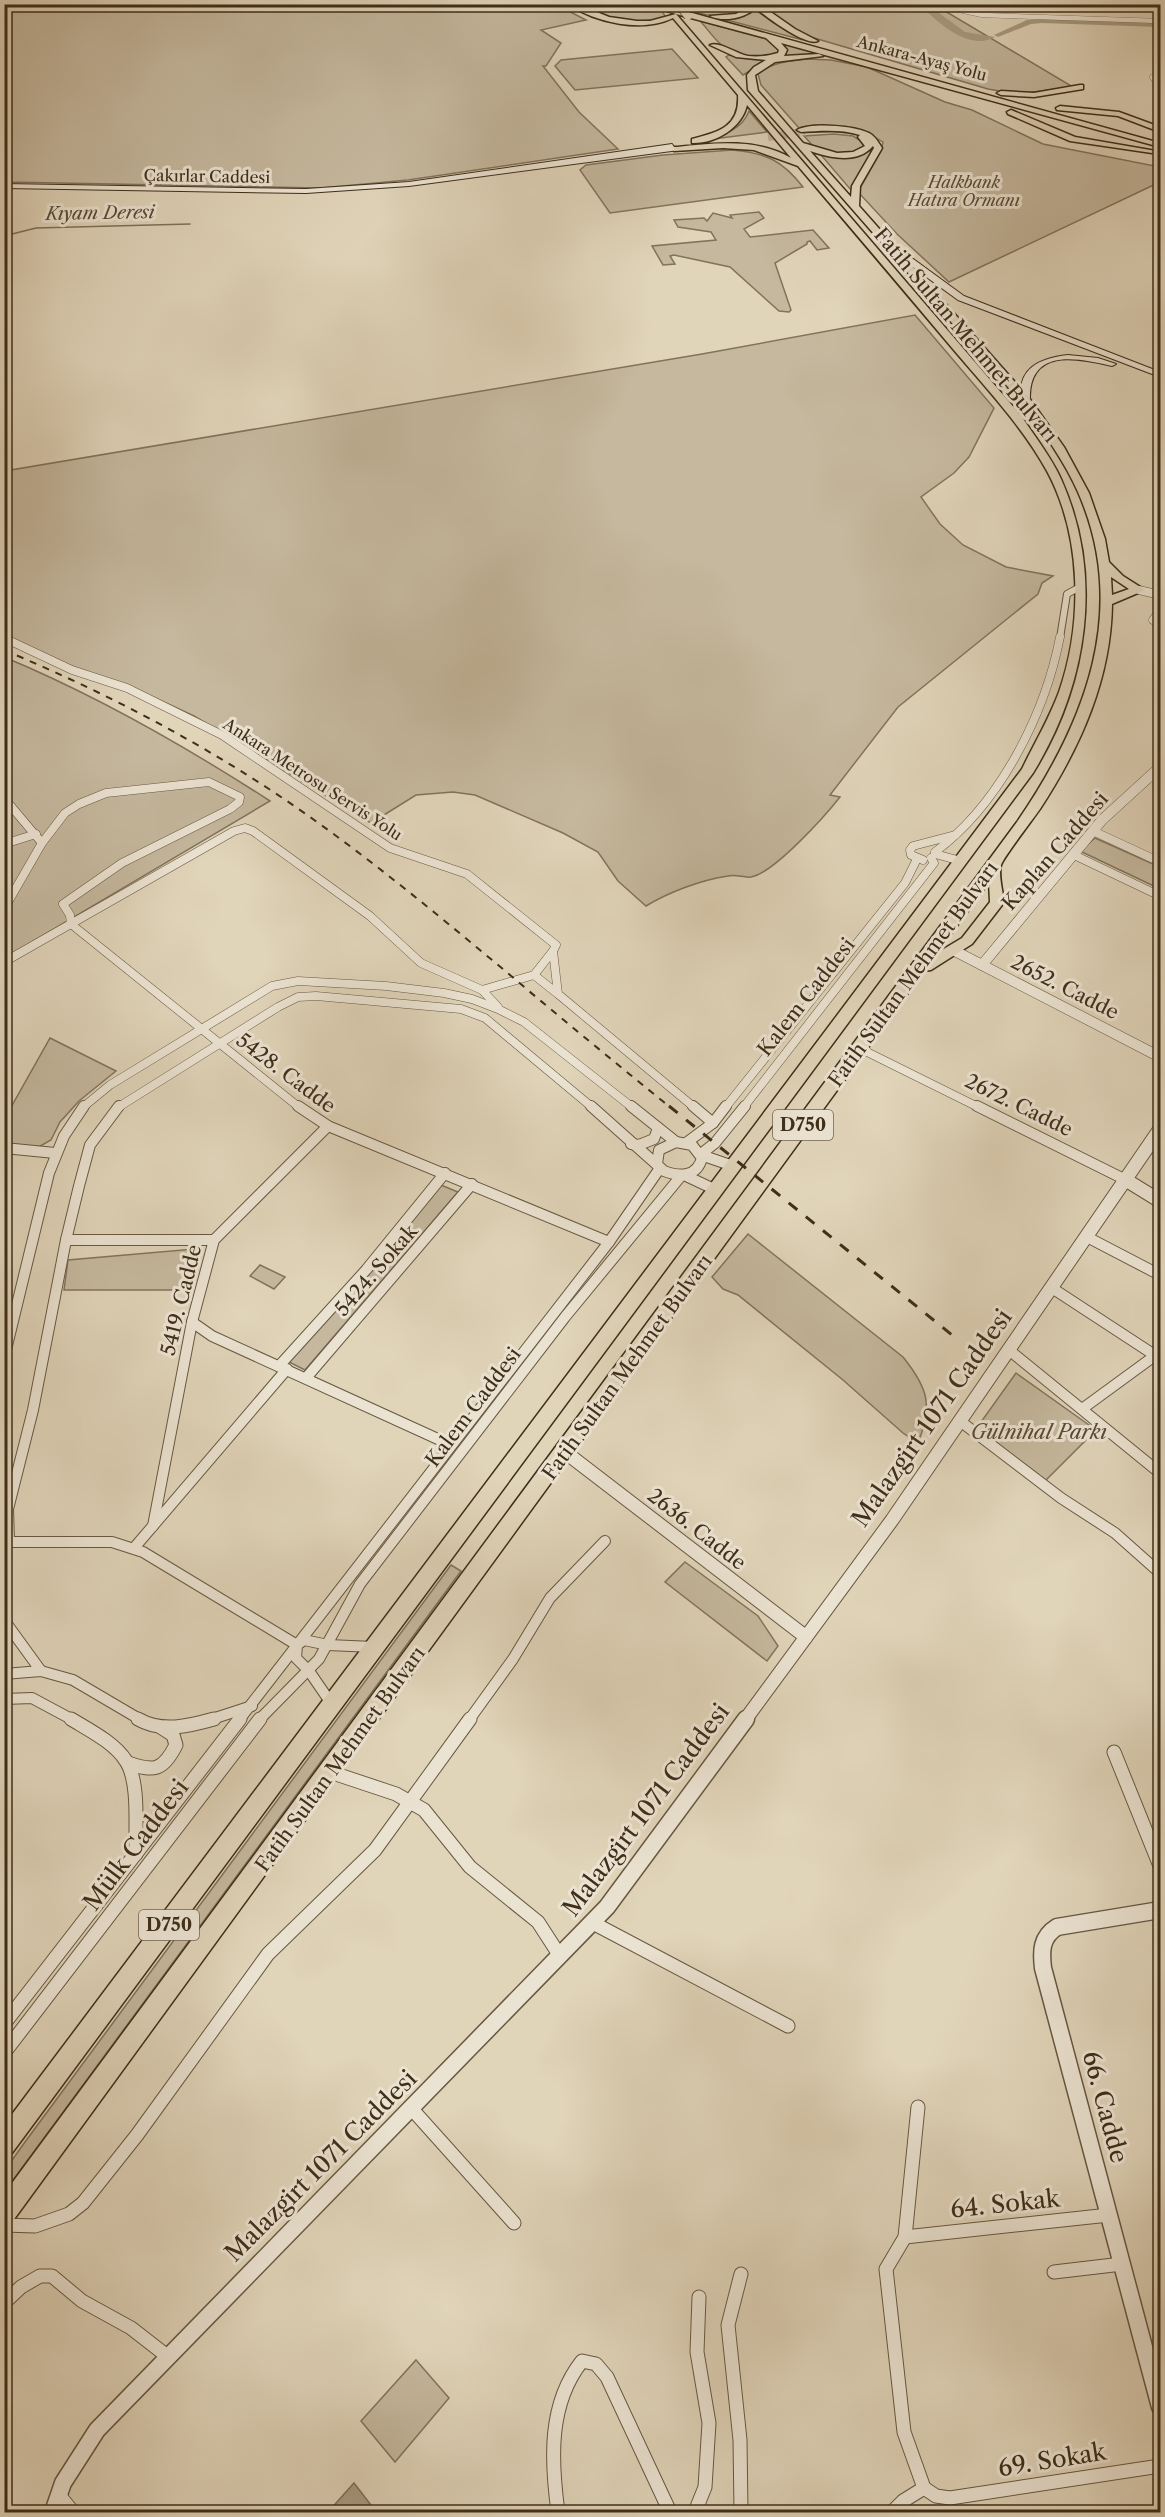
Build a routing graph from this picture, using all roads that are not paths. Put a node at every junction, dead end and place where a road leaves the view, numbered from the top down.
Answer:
1 (564, 4) edge
2 (571, 4) edge
3 (745, 4) edge
4 (754, 4) edge
5 (948, 4) edge
6 (648, 5) edge
7 (678, 10) edge
8 (1161, 21) edge
9 (666, 30) dead end
10 (678, 35) dead end
11 (714, 45) junction
12 (862, 63) junction
13 (881, 63) junction
14 (1161, 73) edge
15 (727, 77) junction
16 (938, 83) junction
17 (1080, 87) dead end
18 (1161, 89) edge
19 (985, 91) junction
20 (748, 92) junction
21 (1028, 106) junction
22 (1084, 121) junction
23 (1112, 126) junction
24 (1161, 131) edge
25 (802, 135) junction
26 (742, 137) dead end
27 (756, 138) tunnel mouth
28 (1161, 140) edge
29 (1161, 145) edge
30 (675, 147) junction
31 (1161, 153) edge
32 (810, 174) junction
33 (4, 186) edge
34 (855, 205) junction
35 (891, 246) junction
36 (1161, 375) edge
37 (1161, 384) edge
38 (1026, 401) junction
39 (1105, 564) junction
40 (1080, 587) junction
41 (1138, 590) junction
42 (1161, 596) edge
43 (1109, 601) junction
44 (1161, 610) edge
45 (1157, 621) edge
46 (4, 638) edge
47 (1042, 706) junction
48 (1057, 709) junction
49 (1161, 767) edge
50 (4, 798) edge
51 (1092, 831) junction
52 (36, 834) junction
53 (955, 835) junction
54 (42, 843) junction
55 (4, 844) edge
56 (925, 844) junction
57 (934, 855) junction
58 (1074, 855) junction
59 (917, 859) junction
60 (961, 861) junction
61 (1161, 862) edge
62 (994, 864) junction
63 (1161, 896) edge
64 (4, 909) edge
65 (71, 924) junction
66 (953, 950) junction
67 (553, 951) junction
68 (4, 962) edge
69 (982, 965) junction
70 (915, 974) junction
71 (534, 975) junction
72 (482, 990) junction
73 (558, 994) junction
74 (500, 1009) junction
75 (200, 1029) junction
76 (219, 1044) junction
77 (859, 1048) junction
78 (1161, 1057) edge
79 (713, 1123) junction
80 (328, 1126) junction
81 (658, 1128) junction
82 (1161, 1129) edge
83 (676, 1142) junction
84 (686, 1143) junction
85 (631, 1144) junction
86 (4, 1148) edge
87 (55, 1153) junction
88 (701, 1155) junction
89 (659, 1166) junction
90 (733, 1166) junction
91 (445, 1173) junction
92 (683, 1176) junction
93 (1126, 1180) junction
94 (472, 1184) junction
95 (716, 1190) junction
96 (1161, 1201) edge
97 (1087, 1237) junction
98 (66, 1240) junction
99 (214, 1240) junction
100 (609, 1242) junction
101 (1161, 1275) edge
102 (1052, 1288) junction
103 (192, 1323) junction
104 (1009, 1350) junction
105 (1158, 1354) edge
106 (4, 1358) edge
107 (283, 1368) junction
108 (306, 1378) junction
109 (1082, 1409) junction
110 (960, 1421) junction
111 (451, 1445) junction
112 (566, 1452) junction
113 (1161, 1473) edge
114 (153, 1526) junction
115 (605, 1541) dead end
116 (6, 1544) edge
117 (134, 1548) junction
118 (1161, 1573) edge
119 (4, 1620) edge
120 (806, 1636) junction
121 (297, 1645) junction
122 (328, 1645) junction
123 (376, 1647) junction
124 (41, 1671) junction
125 (309, 1671) junction
126 (4, 1674) edge
127 (4, 1698) edge
128 (252, 1706) junction
129 (333, 1706) junction
130 (162, 1728) junction
131 (1114, 1752) dead end
132 (128, 1763) junction
133 (330, 1772) junction
134 (410, 1801) junction
135 (136, 1854) junction
136 (1161, 1866) edge
137 (1161, 1910) edge
138 (593, 1923) junction
139 (560, 1956) junction
140 (4, 2024) edge
141 (788, 2026) dead end
142 (4, 2053) edge
143 (918, 2107) dead end
144 (411, 2108) junction
145 (4, 2145) edge
146 (4, 2214) edge
147 (1109, 2215) junction
148 (514, 2223) dead end
149 (4, 2225) edge
150 (905, 2237) junction
151 (1122, 2264) junction
152 (1054, 2272) dead end
153 (741, 2274) dead end
154 (699, 2297) dead end
155 (4, 2303) edge
156 (167, 2356) junction
157 (1161, 2407) edge
158 (1161, 2466) edge
159 (924, 2488) junction
160 (59, 2495) junction
161 (52, 2512) edge
162 (73, 2512) edge
163 (558, 2512) edge
164 (670, 2512) edge
165 (695, 2512) edge
166 (741, 2512) edge
167 (892, 2512) edge

1 - 9 highway
2 - 7 highway
3 - 7 highway
4 - 13 highway
5 - 8 street
6 - 7 highway
7 - 11 highway, Fatih Sultan Mehmet Bulvarı / D750
7 - 11 highway
7 - 12 highway, Ankara-Ayaş Yolu
7 - 13 highway, Ankara-Ayaş Yolu
7 - 15 highway, Fatih Sultan Mehmet Bulvarı / D750
10 - 15 highway
11 - 20 highway, Fatih Sultan Mehmet Bulvarı / D750
12 - 16 highway, Ankara-Ayaş Yolu
12 - 20 highway
13 - 19 highway, Ankara-Ayaş Yolu
14 - 18 street
15 - 20 highway, Fatih Sultan Mehmet Bulvarı / D750
16 - 21 highway, Ankara-Ayaş Yolu
16 - 31 highway
17 - 19 highway
19 - 21 highway, Ankara-Ayaş Yolu
20 - 25 highway, Fatih Sultan Mehmet Bulvarı / D750
20 - 30 highway
20 - 32 highway, Fatih Sultan Mehmet Bulvarı / D750
21 - 22 highway, Ankara-Ayaş Yolu
21 - 24 highway
22 - 23 highway, Ankara-Ayaş Yolu
22 - 29 highway, Ankara-Ayaş Yolu
23 - 24 highway
23 - 28 highway, Ankara-Ayaş Yolu
25 - 25 highway
25 - 34 highway, Fatih Sultan Mehmet Bulvarı / D750
25 - 34 highway
26 - 30 highway
27 - 30 highway
30 - 32 highway
30 - 33 main road, Çakırlar Caddesi
32 - 40 highway, Fatih Sultan Mehmet Bulvarı / D750
34 - 35 highway, Fatih Sultan Mehmet Bulvarı / D750
35 - 36 main road
35 - 38 highway, Fatih Sultan Mehmet Bulvarı / D750
37 - 38 main road
38 - 39 highway, Fatih Sultan Mehmet Bulvarı / D750
39 - 41 highway
39 - 43 highway, Fatih Sultan Mehmet Bulvarı / D750
40 - 47 street
40 - 48 highway, Fatih Sultan Mehmet Bulvarı / D750
41 - 42 street
41 - 43 highway
43 - 62 highway, Fatih Sultan Mehmet Bulvarı / D750
44 - 45 street
46 - 67 street, Ankara Metrosu Servis Yolu
47 - 48 street
47 - 53 street
48 - 60 highway, Fatih Sultan Mehmet Bulvarı / D750
49 - 51 street, Kaplan Caddesi
50 - 52 street
51 - 58 street, Kaplan Caddesi
51 - 61 street
52 - 54 street
52 - 55 street
53 - 56 street
53 - 57 street
54 - 64 street
54 - 65 street
56 - 57 street
56 - 59 street, Kalem Caddesi
57 - 59 street
57 - 60 street
57 - 88 street, Kalem Caddesi
58 - 63 street
58 - 69 street, Kaplan Caddesi
59 - 79 street, Kalem Caddesi
60 - 90 highway, Fatih Sultan Mehmet Bulvarı / D750
62 - 66 highway
62 - 70 highway, Fatih Sultan Mehmet Bulvarı / D750
65 - 68 street
65 - 72 street
65 - 75 street, 5428. Cadde
66 - 69 street, 2652. Cadde
66 - 70 highway
67 - 71 street
67 - 73 street
69 - 78 street, 2652. Cadde
70 - 77 highway, Fatih Sultan Mehmet Bulvarı / D750
71 - 72 street
71 - 73 street
72 - 74 street
73 - 79 street
74 - 75 street
74 - 81 street
75 - 76 street, 5428. Cadde
75 - 87 street
76 - 80 street, 5428. Cadde
76 - 85 street
76 - 98 street
77 - 93 street, 2672. Cadde
77 - 112 highway, Fatih Sultan Mehmet Bulvarı / D750
79 - 84 street, Kalem Caddesi
80 - 91 street, 5428. Cadde
80 - 99 street, 5419. Cadde
81 - 83 street
81 - 85 street
82 - 93 street, Malazgirt 1071 Caddesi
83 - 84 street
83 - 89 street
84 - 88 street
85 - 89 street
86 - 87 street
87 - 106 street
88 - 90 street
88 - 92 street
89 - 92 street
89 - 100 street, Kalem Caddesi
90 - 95 highway, Fatih Sultan Mehmet Bulvarı / D750
91 - 94 street, 5428. Cadde
91 - 107 street
92 - 95 street
92 - 122 street, Kalem Caddesi
93 - 96 street, 2672. Cadde
93 - 97 street, Malazgirt 1071 Caddesi
94 - 100 street, 5428. Cadde
94 - 108 street, 5424. Sokak
95 - 123 highway, Fatih Sultan Mehmet Bulvarı / D750
97 - 101 street
97 - 102 street, Malazgirt 1071 Caddesi
98 - 99 street
98 - 116 street
99 - 103 street, 5419. Cadde
100 - 111 street, Kalem Caddesi
102 - 104 street, Malazgirt 1071 Caddesi
102 - 105 street
103 - 107 street
103 - 114 street, 5419. Cadde
104 - 109 street
104 - 110 street, Malazgirt 1071 Caddesi
105 - 109 street
107 - 108 street
107 - 114 street
108 - 111 street
109 - 113 street
110 - 118 street
110 - 120 street, Malazgirt 1071 Caddesi
111 - 121 street, Kalem Caddesi
112 - 120 street, 2636. Cadde
112 - 133 highway, Fatih Sultan Mehmet Bulvarı / D750
114 - 117 street
115 - 134 street
116 - 117 street
117 - 121 street
119 - 124 street
120 - 138 street, Malazgirt 1071 Caddesi
121 - 122 street
121 - 125 street
121 - 128 street, Mülk Caddesi
122 - 123 street
122 - 125 street, Kalem Caddesi
123 - 129 highway, Fatih Sultan Mehmet Bulvarı / D750
124 - 126 street
124 - 130 street
125 - 129 street
125 - 142 street, Mülk Caddesi
127 - 132 street
128 - 130 street
128 - 135 street, Mülk Caddesi
129 - 145 highway, Fatih Sultan Mehmet Bulvarı / D750
130 - 132 street
131 - 136 street
132 - 135 street
133 - 134 street
133 - 146 highway, Fatih Sultan Mehmet Bulvarı / D750
134 - 139 street
134 - 149 street
135 - 140 street, Mülk Caddesi
137 - 147 street, 66. Cadde
138 - 139 street, Malazgirt 1071 Caddesi
138 - 141 street
139 - 144 street, Malazgirt 1071 Caddesi
143 - 150 street
144 - 148 street
144 - 156 street, Malazgirt 1071 Caddesi
147 - 150 street, 64. Sokak
147 - 151 street, 66. Cadde
150 - 159 street
151 - 152 street
151 - 157 street, 66. Cadde
153 - 166 street
154 - 165 street
155 - 156 street
156 - 160 street, Malazgirt 1071 Caddesi
158 - 159 street, 69. Sokak
159 - 167 street
160 - 161 street, Malazgirt 1071 Caddesi
160 - 162 street
163 - 164 street

